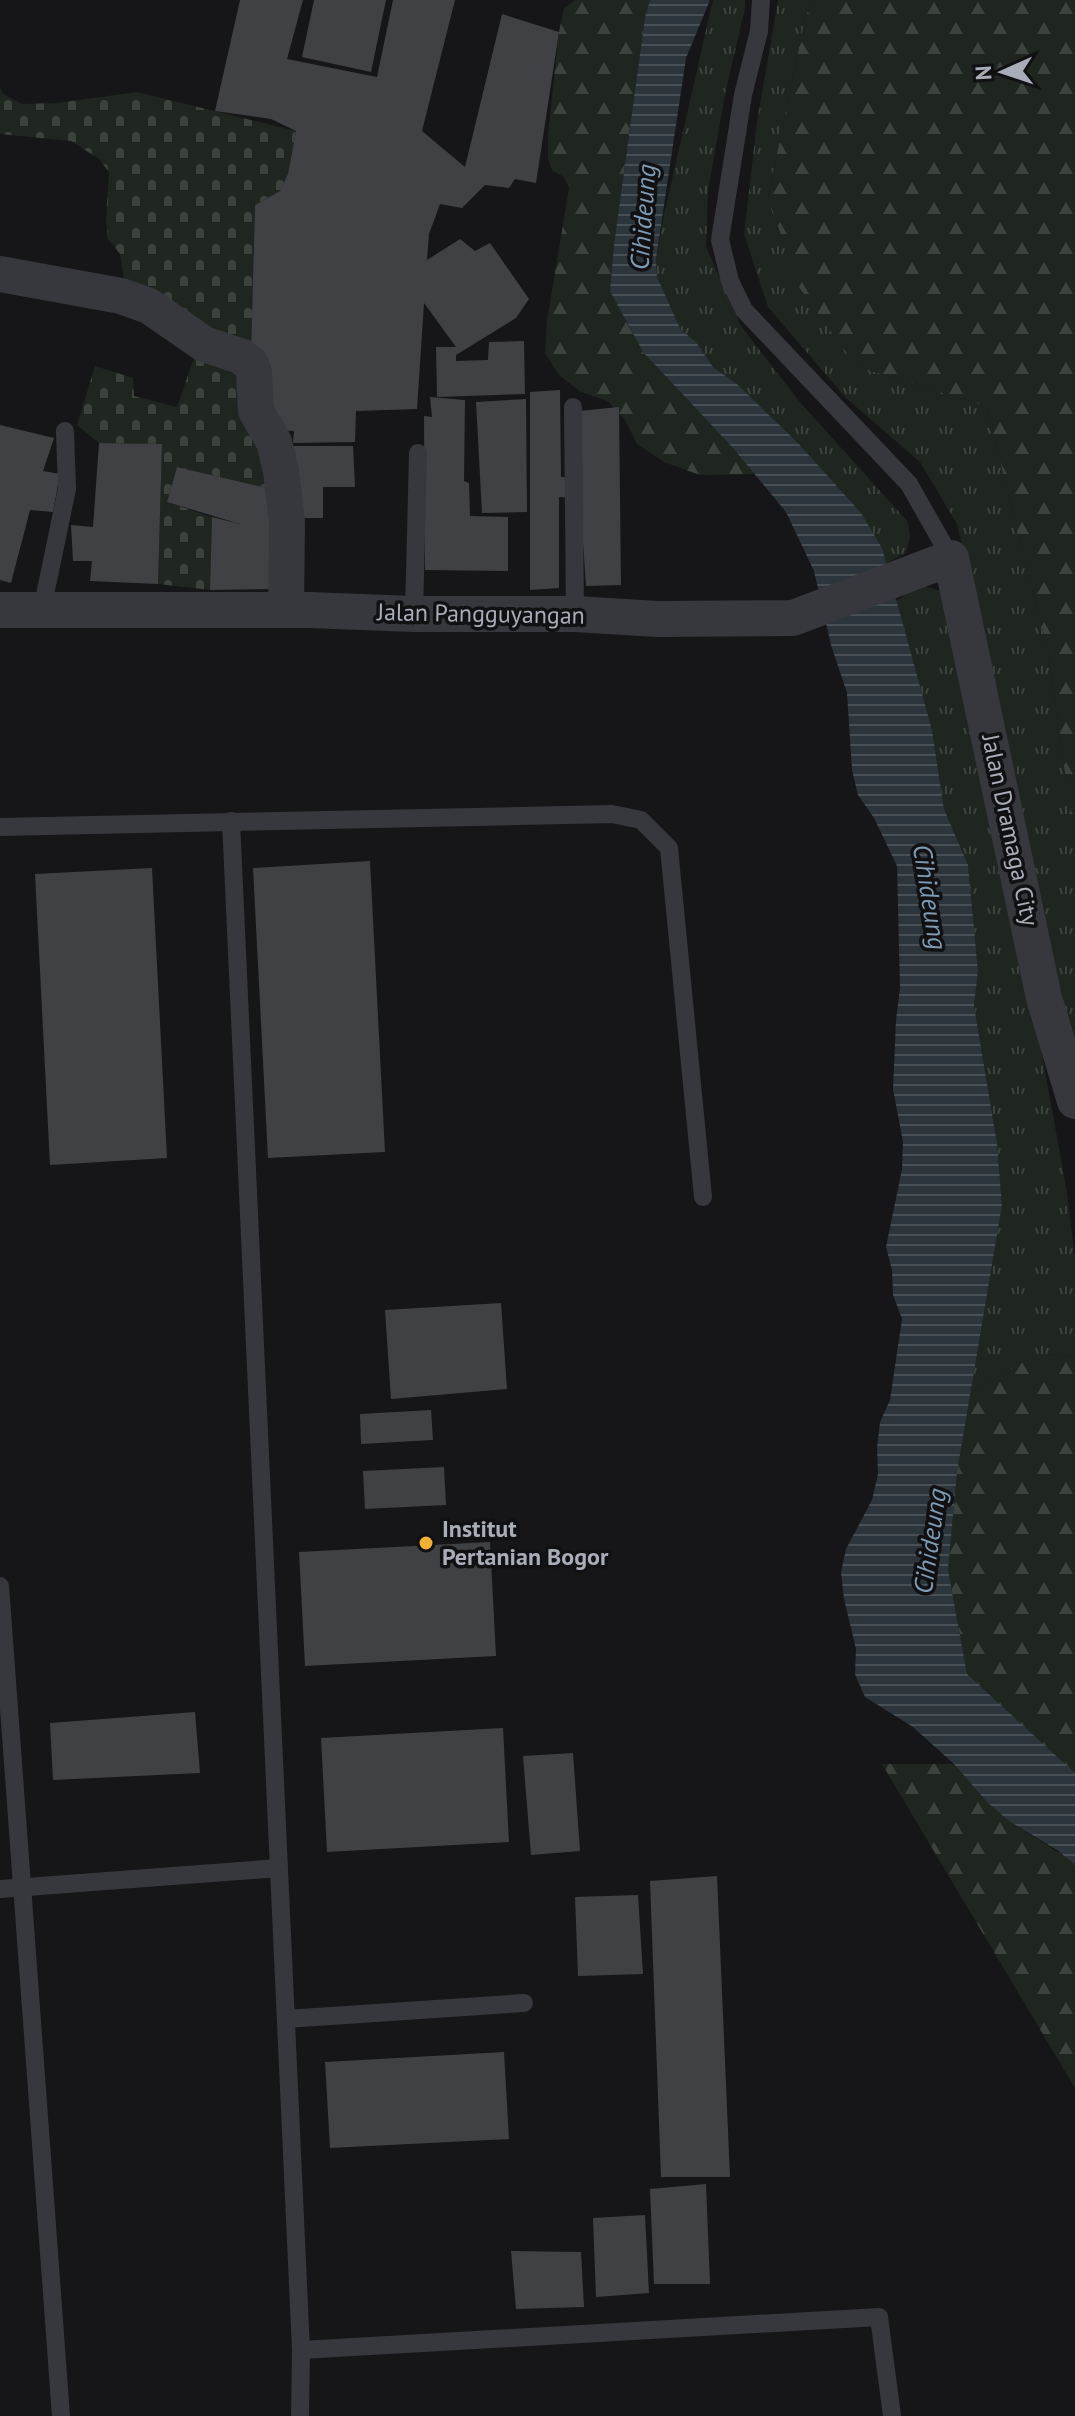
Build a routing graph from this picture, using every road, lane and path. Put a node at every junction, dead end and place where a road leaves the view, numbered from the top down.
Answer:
1 (761, 0) edge
2 (0, 274) edge
3 (573, 407) dead end
4 (65, 431) dead end
5 (418, 453) dead end
6 (951, 558) junction
7 (42, 609) junction
8 (0, 610) edge
9 (286, 610) junction
10 (414, 614) junction
11 (575, 614) junction
12 (231, 821) junction
13 (0, 827) edge
14 (1075, 1101) edge
15 (703, 1197) dead end
16 (0, 1586) edge
17 (279, 1868) junction
18 (22, 1888) junction
19 (0, 1889) edge
20 (524, 2003) dead end
21 (286, 2019) junction
22 (301, 2350) junction
23 (61, 2416) edge
24 (300, 2416) edge
25 (892, 2416) edge

1 - 6 lane
2 - 9 street
3 - 11 lane
4 - 7 lane
5 - 10 lane
6 - 11 street, Jalan Pangguyangan
6 - 14 street, Jalan Dramaga City
7 - 8 street, Jalan Pangguyangan
7 - 9 street, Jalan Pangguyangan
9 - 10 street, Jalan Pangguyangan
10 - 11 street, Jalan Pangguyangan
12 - 13 lane
12 - 15 lane
12 - 17 lane
16 - 18 lane
17 - 18 lane
17 - 21 lane
18 - 19 lane
18 - 23 lane
20 - 21 lane
21 - 22 lane
22 - 24 lane
22 - 25 lane

